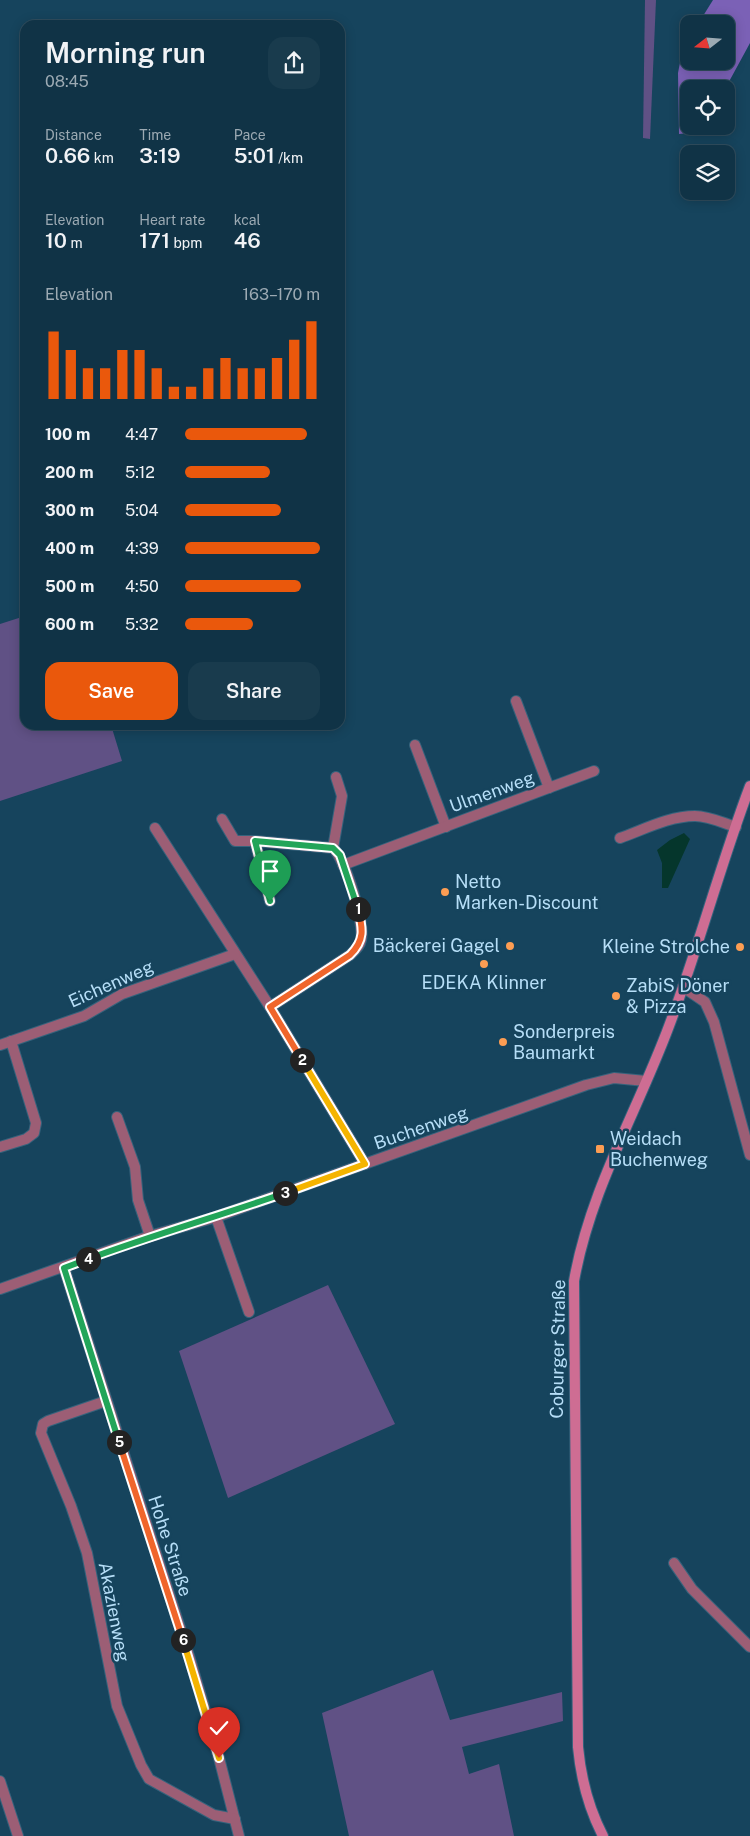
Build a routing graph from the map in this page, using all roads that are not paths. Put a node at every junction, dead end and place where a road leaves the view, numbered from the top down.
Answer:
1 (516, 701) dead end
2 (415, 745) dead end
3 (594, 771) dead end
4 (336, 777) dead end
5 (750, 786) edge
6 (550, 788) junction
7 (222, 819) dead end
8 (446, 826) junction
9 (736, 827) junction
10 (155, 828) dead end
11 (620, 838) dead end
12 (255, 841) junction
13 (333, 848) junction
14 (343, 865) junction
15 (270, 901) dead end
16 (235, 954) junction
17 (683, 987) junction
18 (270, 1007) junction
19 (11, 1041) junction
20 (0, 1045) edge
21 (646, 1080) junction
22 (117, 1117) dead end
23 (0, 1147) edge
24 (750, 1155) edge
25 (365, 1164) junction
26 (216, 1217) junction
27 (150, 1236) junction
28 (64, 1268) junction
29 (0, 1289) edge
30 (249, 1312) dead end
31 (106, 1401) junction
32 (674, 1564) dead end
33 (750, 1648) edge
34 (0, 1780) edge
35 (235, 1820) junction
36 (18, 1836) edge
37 (239, 1836) edge
38 (603, 1836) edge

1 - 6 street, Ulmenweg
2 - 8 street, Ulmenweg
3 - 6 street, Ulmenweg
4 - 13 street
5 - 9 main road, Coburger Straße
6 - 8 street, Ulmenweg
7 - 12 street
8 - 14 street, Ulmenweg
9 - 11 street
9 - 17 main road, Coburger Straße
10 - 16 street
12 - 13 street
12 - 15 street
13 - 14 street
14 - 18 street
16 - 18 street
16 - 19 street, Eichenweg
17 - 21 main road, Coburger Straße
17 - 24 street
18 - 25 street
19 - 20 street, Eichenweg
19 - 23 street
21 - 25 street, Buchenweg
21 - 38 main road, Coburger Straße
22 - 27 street
25 - 26 street, Buchenweg
26 - 27 street, Buchenweg
26 - 30 street
27 - 28 street, Buchenweg
28 - 29 street, Buchenweg
28 - 31 street, Hohe Straße
31 - 35 street, Hohe Straße
31 - 35 street, Akazienweg
32 - 33 street
34 - 36 street
35 - 37 street, Hohe Straße

